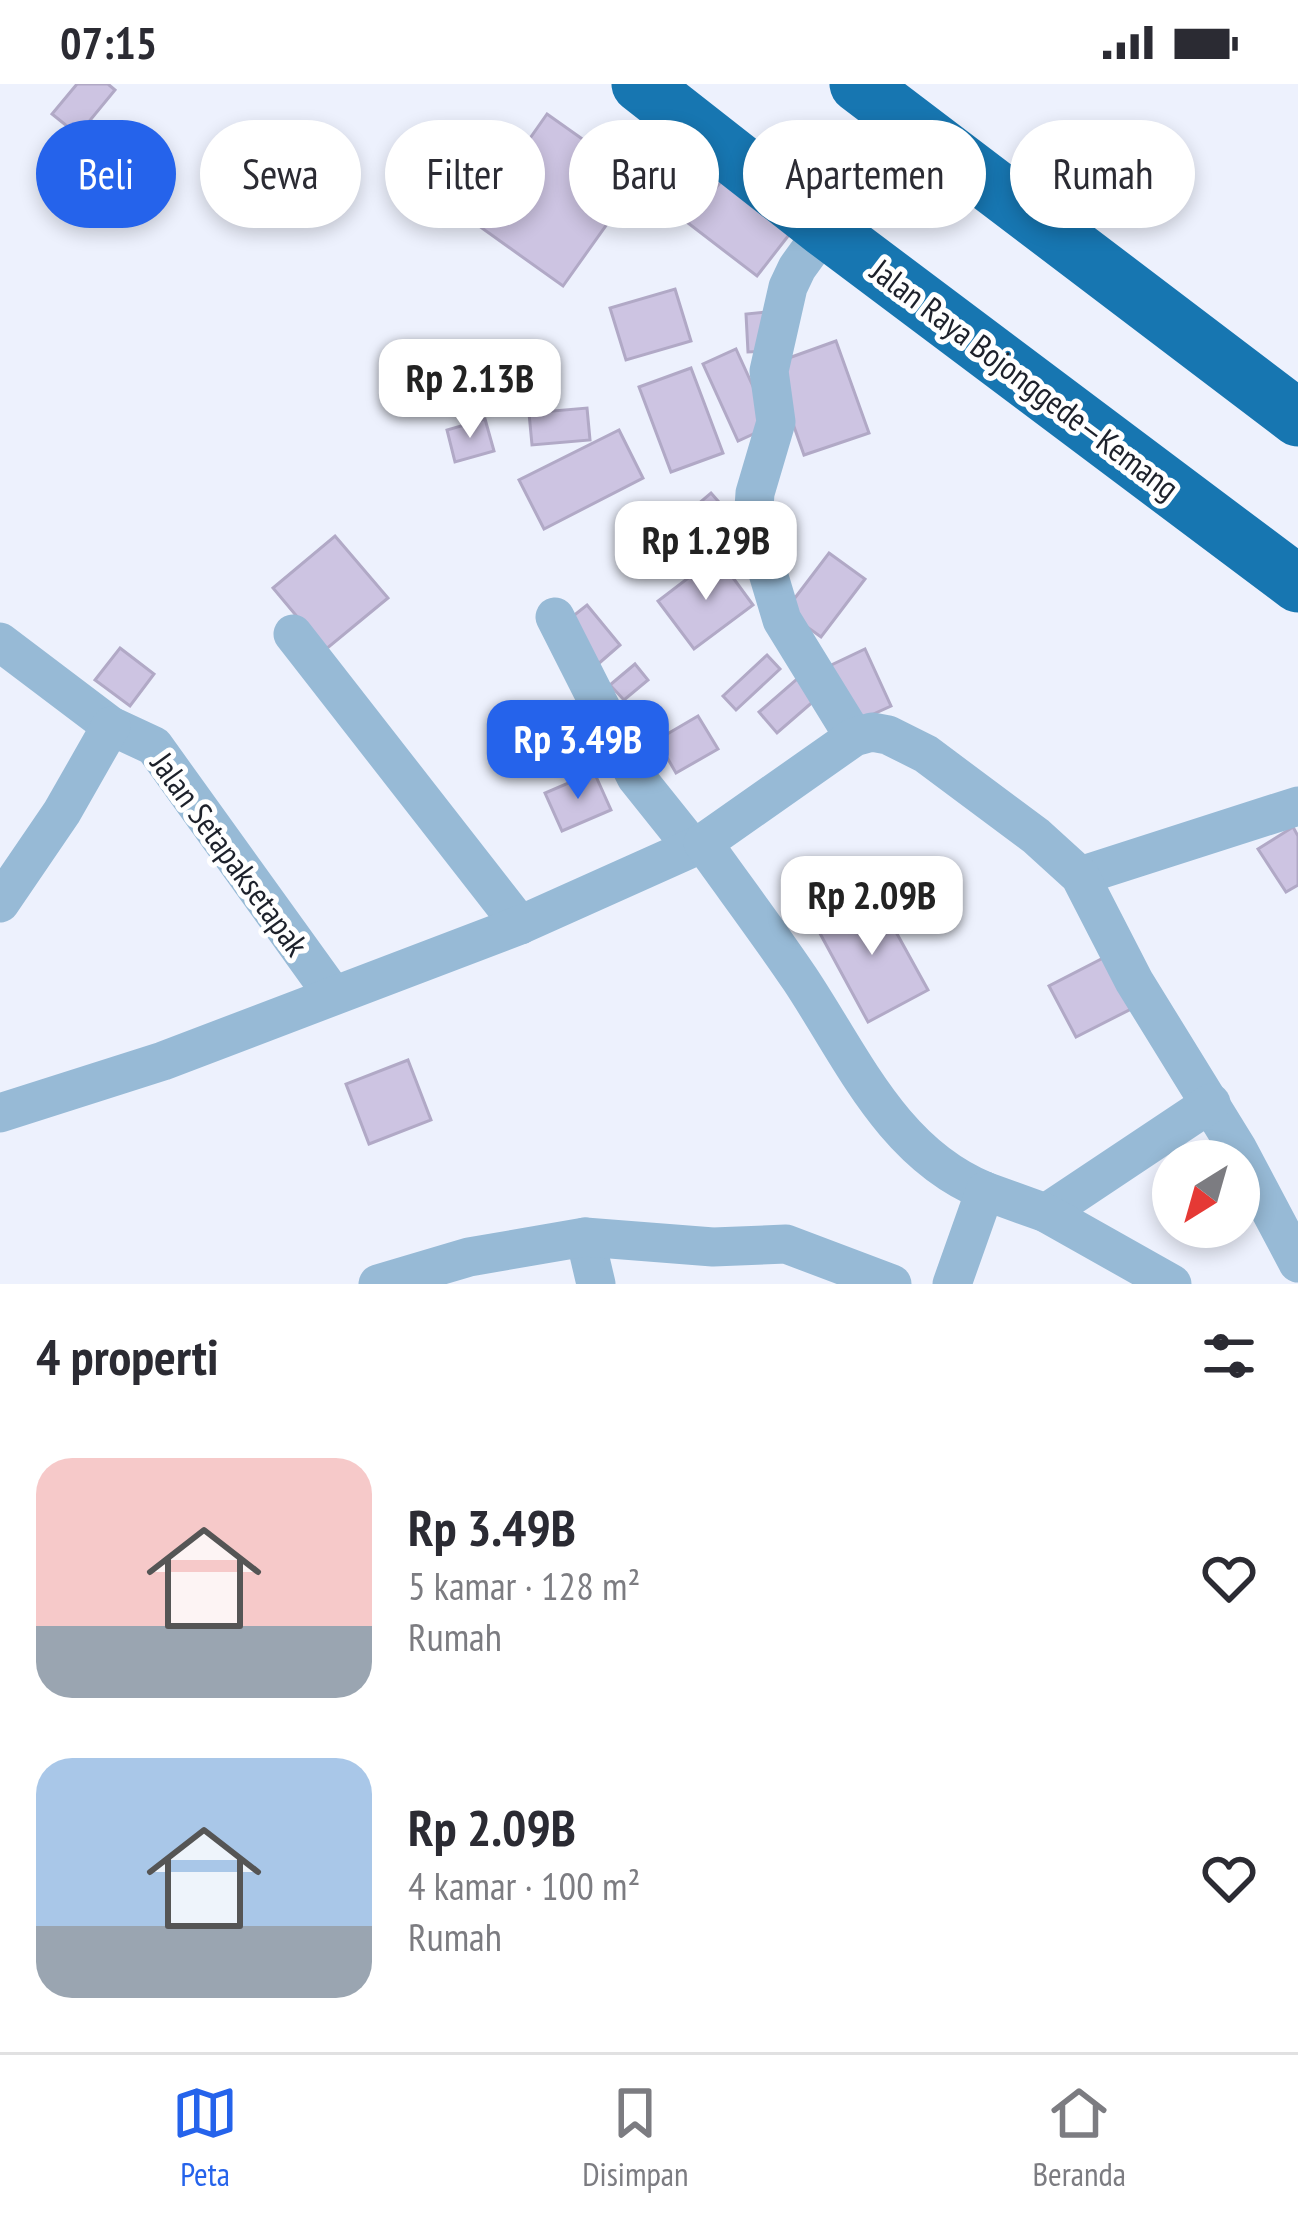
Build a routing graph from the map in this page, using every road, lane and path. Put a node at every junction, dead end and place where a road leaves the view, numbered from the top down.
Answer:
1 (858, 84) edge
2 (678, 95) edge
3 (825, 229) junction
4 (1298, 418) edge
5 (1298, 584) edge
6 (555, 616) dead end
7 (293, 634) dead end
8 (0, 642) edge
9 (111, 725) junction
10 (854, 737) junction
11 (1298, 806) edge
12 (697, 845) junction
13 (1079, 876) junction
14 (0, 903) edge
15 (520, 925) junction
16 (333, 994) junction
17 (1211, 1103) junction
18 (0, 1113) edge
19 (985, 1191) junction
20 (1046, 1213) junction
21 (585, 1237) junction
22 (1298, 1264) edge
23 (716, 1265) edge
24 (472, 1270) edge
25 (839, 1272) edge
26 (378, 1284) edge
27 (596, 1284) edge
28 (892, 1284) edge
29 (952, 1284) edge
30 (1172, 1284) edge

1 - 4 highway
2 - 3 highway, Jalan Raya Bojonggede—Kemang
3 - 5 highway, Jalan Raya Bojonggede—Kemang
3 - 10 street
6 - 12 street
7 - 15 street
8 - 9 street, Jalan Setapaksetapak
9 - 14 street
9 - 16 street, Jalan Setapaksetapak
10 - 12 street
10 - 13 street
11 - 13 street
12 - 15 street
12 - 19 street
13 - 17 street
15 - 16 street
16 - 18 street
17 - 20 street
17 - 22 street
19 - 20 street
19 - 29 street
20 - 30 street
21 - 23 street
21 - 24 street
21 - 27 street
23 - 25 street
24 - 26 street
25 - 28 street

